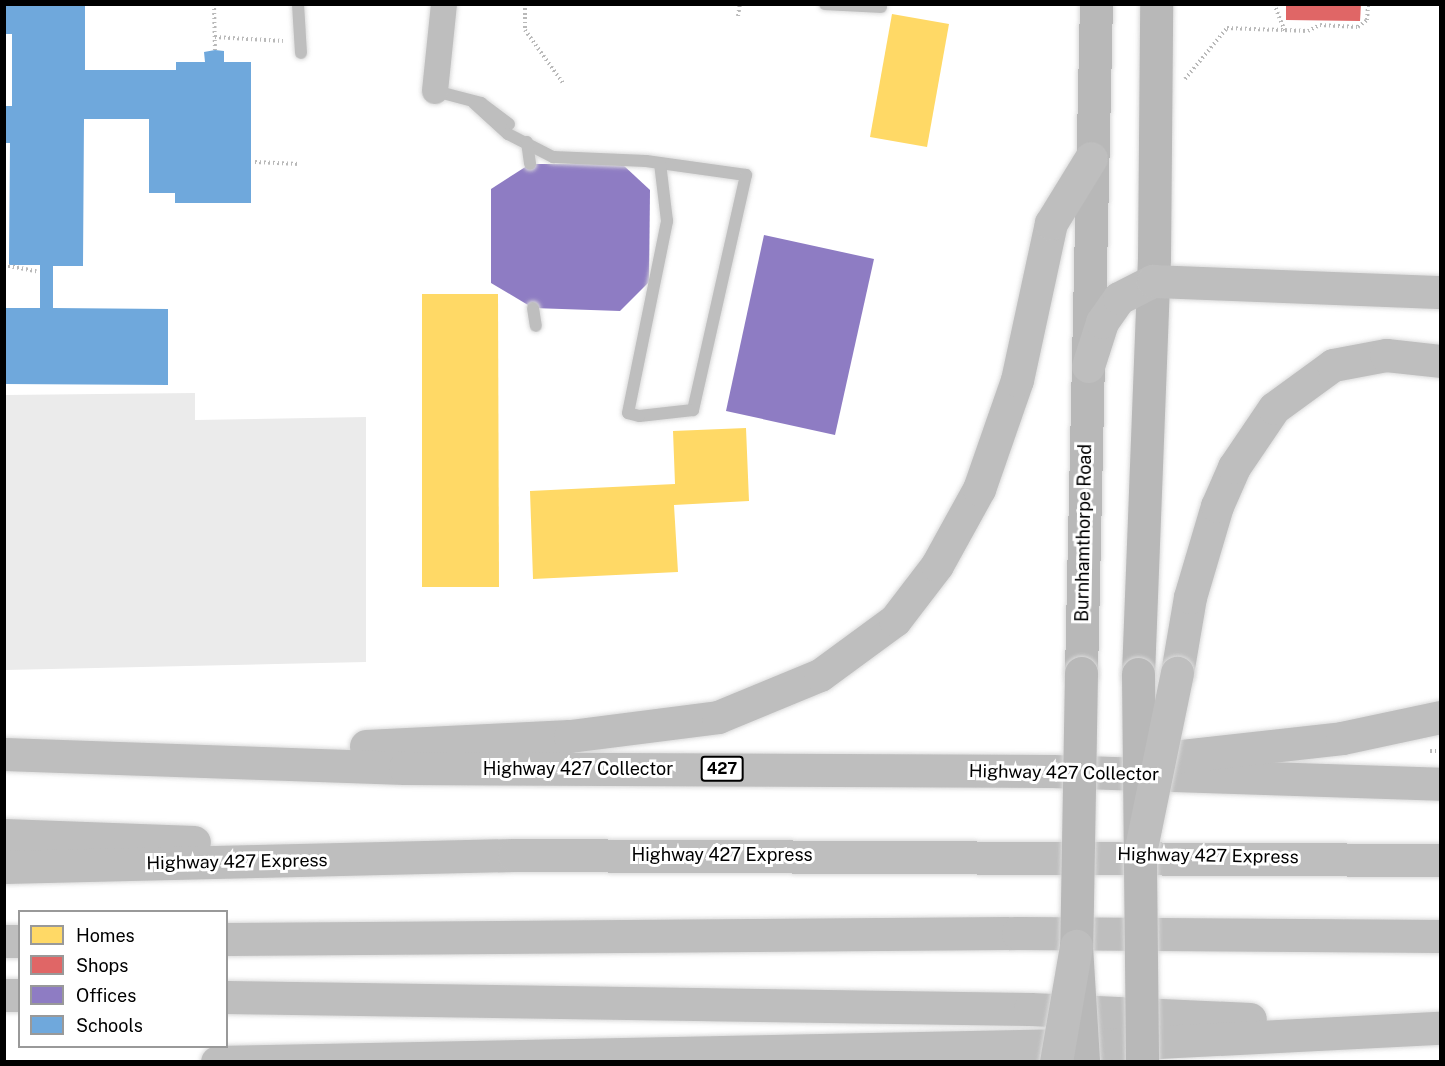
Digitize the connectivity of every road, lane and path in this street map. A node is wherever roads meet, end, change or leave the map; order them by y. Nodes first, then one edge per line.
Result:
1 (214, 4) edge
2 (298, 4) edge
3 (444, 4) edge
4 (525, 4) edge
5 (740, 4) edge
6 (825, 4) edge
7 (1096, 4) edge
8 (1156, 4) edge
9 (1274, 4) edge
10 (1368, 4) edge
11 (881, 7) dead end
12 (738, 16) dead end
13 (1285, 31) junction
14 (214, 37) junction
15 (302, 47) joint
16 (215, 50) dead end
17 (1155, 80) junction
18 (563, 83) dead end
19 (435, 91) joint
20 (527, 142) junction
21 (1091, 158) junction
22 (255, 162) dead end
23 (660, 163) junction
24 (299, 164) dead end
25 (530, 164) dead end
26 (4, 265) edge
27 (36, 271) dead end
28 (1153, 281) junction
29 (1440, 292) edge
30 (533, 308) dead end
31 (536, 326) dead end
32 (1440, 361) edge
33 (1088, 366) junction
34 (1440, 717) edge
35 (4, 754) edge
36 (1052, 771) junction
37 (1440, 784) edge
38 (4, 835) edge
39 (1141, 848) junction
40 (514, 855) junction
41 (1440, 860) edge
42 (4, 867) edge
43 (1440, 936) edge
44 (228, 939) edge
45 (1076, 946) junction
46 (228, 997) edge
47 (1440, 1028) edge
48 (1130, 1053) edge
49 (217, 1062) edge
50 (1004, 1062) edge
51 (1056, 1062) edge
52 (1083, 1062) edge

1 - 14 path
2 - 15 lane
3 - 19 street
4 - 18 path
5 - 12 path
6 - 11 lane
7 - 21 main road, Burnhamthorpe Road
8 - 17 main road
9 - 13 path
10 - 13 path
13 - 17 path
14 - 15 path
14 - 16 path
17 - 28 main road
19 - 20 lane
20 - 23 lane
20 - 25 lane
21 - 33 main road, Burnhamthorpe Road
21 - 35 highway
22 - 24 path
23 - 23 lane
26 - 27 path
28 - 29 highway
28 - 33 highway
28 - 39 main road, bridge
30 - 31 lane
32 - 39 highway, bridge
33 - 45 main road, Burnhamthorpe Road, bridge
34 - 36 highway
35 - 36 highway, Highway 427 Collector / 427
36 - 37 highway, Highway 427 Collector / 427
38 - 40 highway
39 - 48 main road, bridge
40 - 41 highway, Highway 427 Express
40 - 42 highway, Highway 427 Express
43 - 44 highway
45 - 51 highway, bridge
45 - 52 main road, Burnhamthorpe Road, bridge
46 - 47 highway
47 - 48 highway
48 - 49 highway
48 - 50 highway

